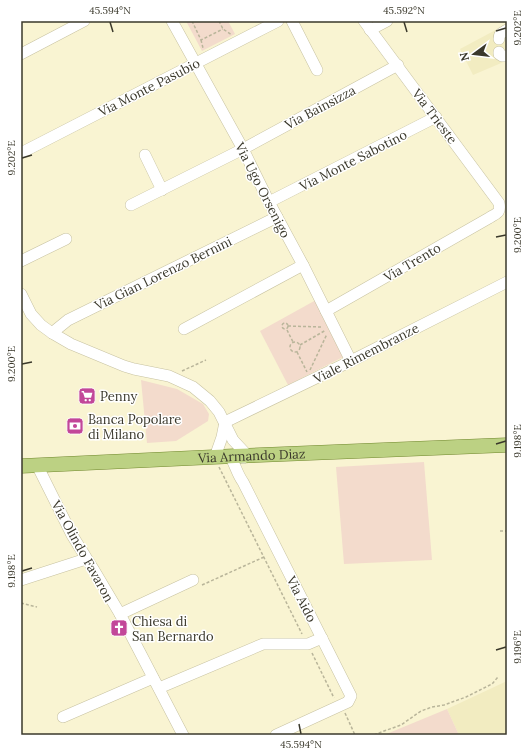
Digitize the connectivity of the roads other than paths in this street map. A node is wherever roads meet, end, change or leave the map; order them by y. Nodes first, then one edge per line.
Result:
1 (84, 21) edge
2 (172, 21) edge
3 (278, 21) edge
4 (292, 21) edge
5 (387, 21) edge
6 (367, 26) edge
7 (507, 30) edge
8 (499, 39) dead end
9 (21, 54) edge
10 (195, 64) junction
11 (398, 65) junction
12 (318, 70) dead end
13 (436, 117) junction
14 (243, 149) junction
15 (21, 153) edge
16 (145, 155) dead end
17 (162, 190) junction
18 (269, 202) junction
19 (131, 205) dead end
20 (498, 212) joint
21 (277, 217) junction
22 (66, 239) dead end
23 (21, 261) edge
24 (303, 265) junction
25 (507, 282) edge
26 (21, 294) edge
27 (326, 311) junction
28 (184, 330) dead end
29 (52, 333) junction
30 (351, 361) junction
31 (225, 422) junction
32 (507, 445) edge
33 (247, 455) junction
34 (230, 456) junction
35 (217, 462) junction
36 (37, 465) junction
37 (21, 466) edge
38 (243, 482) junction
39 (86, 559) junction
40 (21, 580) edge
41 (197, 582) road end
42 (120, 614) junction
43 (322, 638) junction
44 (156, 683) junction
45 (63, 717) dead end
46 (182, 735) edge
47 (276, 735) edge

1 - 9 street
2 - 10 street, Via Ugo Orsenigo
3 - 10 street, Via Monte Pasubio
4 - 12 street
5 - 6 street
6 - 11 street, Via Trieste
7 - 8 street
10 - 14 street, Via Ugo Orsenigo
10 - 15 street, Via Monte Pasubio
11 - 13 street, Via Trieste
11 - 14 street, Via Bainsizza
13 - 18 street, Via Monte Sabotino
13 - 20 street, Via Trieste
14 - 17 street, Via Bainsizza
14 - 18 street, Via Ugo Orsenigo
16 - 17 street
17 - 19 street, Via Bainsizza
18 - 21 street, Via Ugo Orsenigo
20 - 27 street, Via Trento
21 - 24 street, Via Ugo Orsenigo
21 - 29 street, Via Gian Lorenzo Bernini
22 - 23 street
24 - 27 street, Via Ugo Orsenigo
24 - 28 street
25 - 30 street, Viale Rimembranze
26 - 29 street
27 - 30 street, Via Ugo Orsenigo
29 - 31 street
30 - 31 street, Viale Rimembranze
31 - 33 street
31 - 35 street
32 - 33 main road, Via Armando Diaz
33 - 34 main road, Via Armando Diaz
33 - 38 street, Via Aido
34 - 35 main road, Via Armando Diaz
34 - 38 street, Via Aido
35 - 36 main road, Via Armando Diaz
36 - 37 main road, Via Armando Diaz
36 - 39 street, Via Olindo Favaron
38 - 43 street, Via Aido
39 - 40 street
39 - 42 street, Via Olindo Favaron
41 - 42 street, Via Olindo Favaron
42 - 44 street, Via Olindo Favaron
43 - 44 street
43 - 47 street, Via Aido
44 - 45 street
44 - 46 street, Via Olindo Favaron

